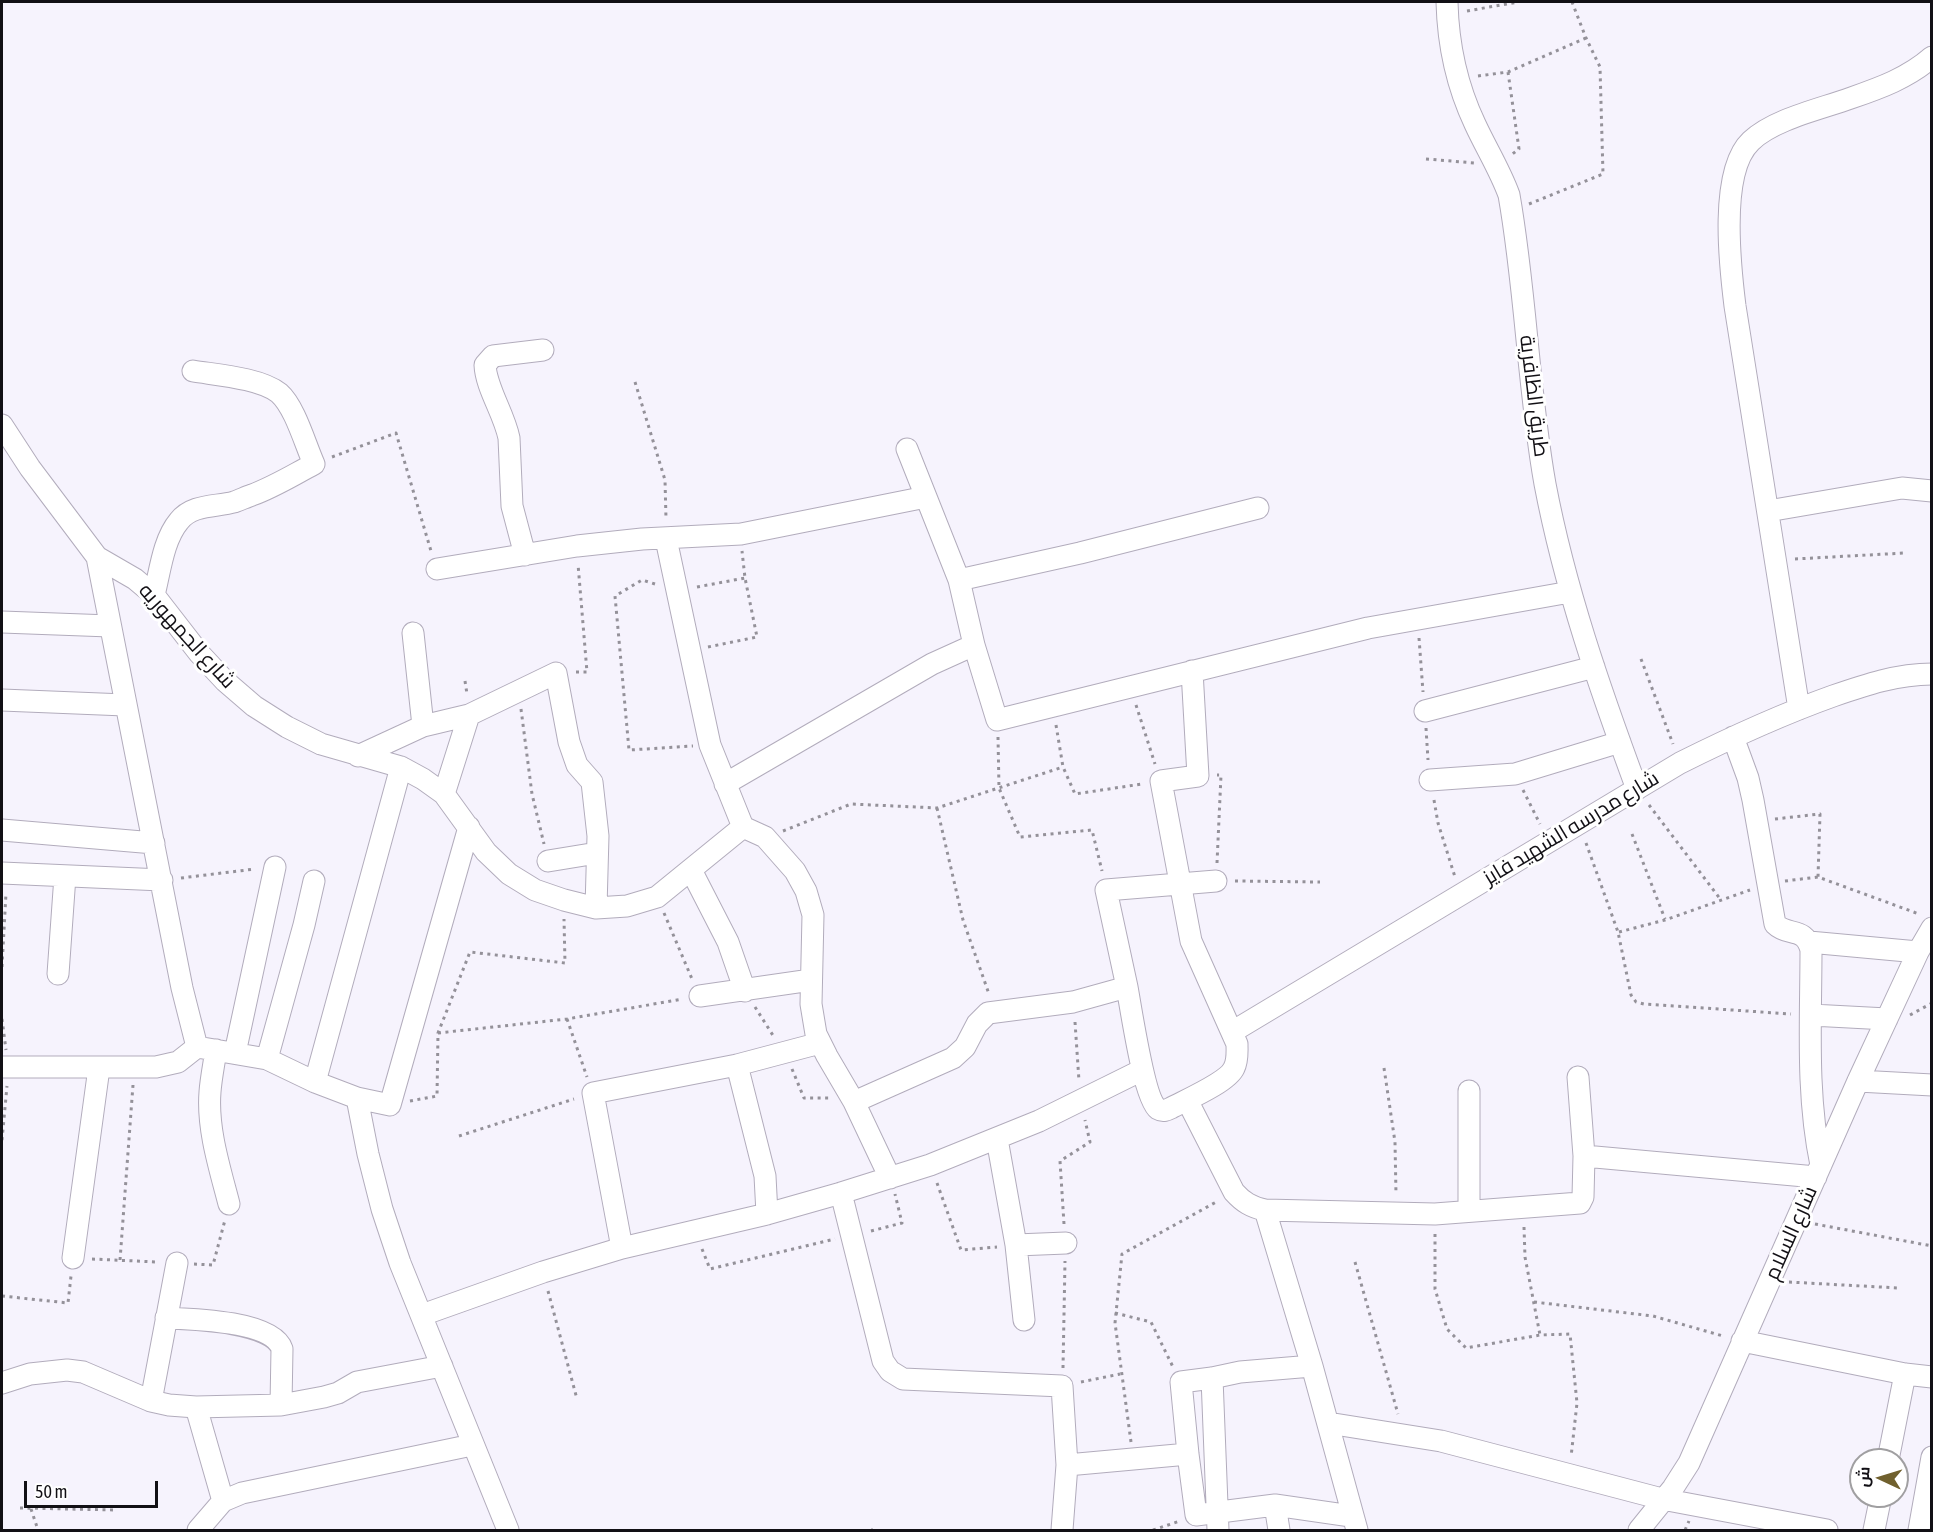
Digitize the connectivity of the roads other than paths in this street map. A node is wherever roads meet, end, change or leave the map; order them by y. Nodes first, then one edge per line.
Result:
1 (1447, 8) edge
2 (1932, 57) edge
3 (543, 351) dead end
4 (193, 371) dead end
5 (2, 425) edge
6 (907, 449) dead end
7 (1932, 491) edge
8 (926, 497) junction
9 (1258, 508) dead end
10 (1768, 511) junction
11 (666, 539) junction
12 (525, 555) junction
13 (97, 557) junction
14 (437, 569) road end
15 (959, 580) junction
16 (1570, 592) junction
17 (154, 595) junction
18 (2, 622) edge
19 (110, 626) junction
20 (413, 633) dead end
21 (974, 645) junction
22 (1594, 667) junction
23 (1192, 670) junction
24 (1932, 674) edge
25 (2, 700) edge
26 (125, 705) junction
27 (1799, 709) junction
28 (1425, 711) road end
29 (469, 715) junction
30 (423, 726) junction
31 (1733, 737) junction
32 (1620, 742) junction
33 (358, 756) junction
34 (401, 767) junction
35 (1430, 780) road end
36 (725, 784) junction
37 (1637, 789) junction
38 (444, 794) junction
39 (469, 827) junction
40 (743, 827) junction
41 (2, 830) edge
42 (154, 843) junction
43 (597, 853) junction
44 (548, 861) road end
45 (275, 867) road end
46 (691, 870) junction
47 (4, 873) edge
48 (64, 876) junction
49 (162, 880) junction
50 (314, 881) dead end
51 (1216, 881) road end
52 (1181, 884) junction
53 (596, 908) junction
54 (1926, 921) edge
55 (1809, 942) junction
56 (1918, 952) junction
57 (58, 974) dead end
58 (811, 980) junction
59 (1127, 987) junction
60 (745, 990) junction
61 (700, 996) road end
62 (1811, 1015) junction
63 (1887, 1019) junction
64 (1233, 1032) junction
65 (820, 1043) junction
66 (216, 1050) junction
67 (267, 1059) junction
68 (736, 1065) junction
69 (5, 1067) edge
70 (99, 1068) junction
71 (1142, 1070) junction
72 (1578, 1077) dead end
73 (1858, 1081) junction
74 (315, 1082) junction
75 (1932, 1085) edge
76 (1468, 1092) dead end
77 (357, 1098) junction
78 (1186, 1100) junction
79 (854, 1102) junction
80 (997, 1139) junction
81 (1584, 1156) junction
82 (1818, 1171) junction
83 (890, 1178) junction
84 (841, 1193) junction
85 (229, 1204) road end
86 (1265, 1210) junction
87 (1469, 1211) junction
88 (767, 1214) junction
89 (1066, 1243) road end
90 (1016, 1245) junction
91 (622, 1248) junction
92 (74, 1258) road end
93 (177, 1263) road end
94 (422, 1315) junction
95 (166, 1318) junction
96 (1024, 1320) dead end
97 (1742, 1341) junction
98 (442, 1366) junction
99 (1312, 1366) junction
100 (1905, 1374) junction
101 (1932, 1377) edge
102 (1212, 1378) junction
103 (2, 1383) edge
104 (151, 1401) junction
105 (281, 1405) junction
106 (196, 1407) junction
107 (1328, 1423) junction
108 (472, 1445) junction
109 (1890, 1448) edge
110 (1188, 1455) junction
111 (1932, 1457) edge
112 (1067, 1464) junction
113 (1662, 1499) junction
114 (223, 1501) junction
115 (1275, 1505) junction
116 (1879, 1508) edge
117 (1218, 1521) edge
118 (1354, 1523) edge
119 (198, 1530) edge
120 (508, 1530) edge
121 (1062, 1530) edge
122 (1279, 1530) edge
123 (1638, 1530) edge
124 (1827, 1530) edge
125 (1874, 1530) edge
126 (1919, 1530) edge

1 - 16 street, طريق الظافرية
2 - 10 street
3 - 12 street
4 - 17 street
5 - 13 street, شارع الجمهوريه
6 - 8 street
7 - 10 street
8 - 11 street
8 - 15 street
9 - 15 street
10 - 27 street
11 - 12 street
11 - 36 street
12 - 14 street
13 - 17 street, شارع الجمهوريه
13 - 19 street
15 - 21 street
16 - 22 street, طريق الظافرية
16 - 23 street
17 - 33 street, شارع الجمهوريه
18 - 19 street
19 - 26 street
20 - 30 street
21 - 23 street
21 - 36 street
22 - 28 street
22 - 32 street, طريق الظافرية
23 - 52 street
24 - 27 street, شارع مدرسه الشهيد فايز
25 - 26 street
26 - 42 street
27 - 31 street, شارع مدرسه الشهيد فايز
29 - 30 street
29 - 38 street
29 - 43 street
30 - 33 street
31 - 37 street, شارع مدرسه الشهيد فايز
31 - 55 street
32 - 35 street
32 - 37 street, طريق الظافرية
33 - 34 street, شارع الجمهوريه
34 - 38 street, شارع الجمهوريه
34 - 74 street
36 - 40 street
37 - 64 street, شارع مدرسه الشهيد فايز
38 - 39 street, شارع الجمهوريه
39 - 53 street, شارع الجمهوريه
39 - 77 street
40 - 46 street, شارع الجمهوريه
40 - 58 street
41 - 42 street
42 - 49 street
43 - 44 street
43 - 53 street
45 - 66 street
46 - 53 street, شارع الجمهوريه
46 - 60 street
47 - 48 street
48 - 49 street
48 - 57 street
49 - 66 street
50 - 67 street
51 - 52 street
52 - 59 street
52 - 64 street
54 - 56 street, شارع السلام
55 - 56 street
55 - 62 street
56 - 63 street, شارع السلام
58 - 60 street
58 - 65 street
59 - 71 street
59 - 79 street
60 - 61 street
62 - 63 street
62 - 82 street
63 - 73 street, شارع السلام
64 - 78 street
65 - 68 street
65 - 79 street
66 - 67 street
66 - 70 street
66 - 85 street
67 - 74 street
68 - 88 street
68 - 91 street
69 - 70 street
70 - 92 street
71 - 78 street
71 - 80 street
72 - 81 street
73 - 75 street
73 - 82 street, شارع السلام
74 - 77 street
76 - 87 street
77 - 94 street
78 - 86 street
79 - 83 street
80 - 83 street
80 - 90 street
81 - 82 street
81 - 87 street
82 - 97 street, شارع السلام
83 - 84 street
84 - 88 street
84 - 112 street
86 - 87 street
86 - 99 street
88 - 91 street
89 - 90 street
90 - 96 street
91 - 94 street
93 - 95 street
94 - 98 street
95 - 104 street
95 - 105 street
97 - 100 street
97 - 113 street, شارع السلام
98 - 105 street
98 - 108 street
99 - 102 street
99 - 107 street
100 - 101 street
100 - 109 street
102 - 110 street
102 - 117 street
103 - 104 street
104 - 106 street
105 - 106 street
106 - 114 street
107 - 113 street
107 - 118 street
108 - 114 street
108 - 120 street
110 - 112 street
110 - 117 street
111 - 126 street
112 - 121 street
113 - 123 street, شارع السلام
113 - 124 street
114 - 119 street
115 - 117 street
115 - 118 street
115 - 122 street
116 - 125 street

